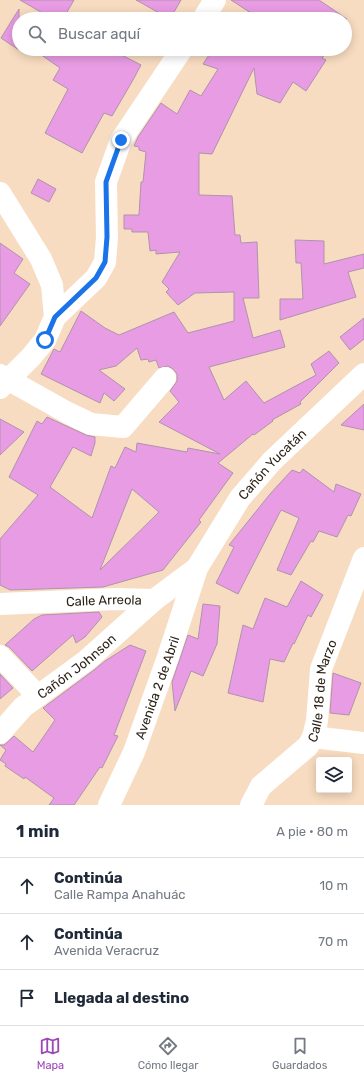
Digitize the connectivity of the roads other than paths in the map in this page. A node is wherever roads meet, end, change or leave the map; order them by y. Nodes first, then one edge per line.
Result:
1 (215, 0) edge
2 (207, 12) edge
3 (177, 56) edge
4 (0, 193) edge
5 (55, 317) junction
6 (364, 374) edge
7 (165, 378) dead end
8 (3, 381) edge
9 (364, 558) edge
10 (197, 568) junction
11 (154, 600) junction
12 (0, 604) edge
13 (0, 656) edge
14 (38, 696) junction
15 (0, 732) edge
16 (313, 737) junction
17 (364, 743) edge
18 (109, 805) edge
19 (251, 805) edge

1 - 2 street
3 - 5 street
4 - 5 street
5 - 8 street
6 - 10 street, Cañón Yucatán
7 - 8 street
9 - 16 street, Calle 18 de Marzo
10 - 11 street, Calle Arreola
10 - 18 street, Avenida 2 de Abril
11 - 12 street, Calle Arreola
11 - 14 street, Cañón Johnson
13 - 14 street
14 - 15 street, Cañón Johnson
16 - 17 street
16 - 19 street, Calle 18 de Marzo

